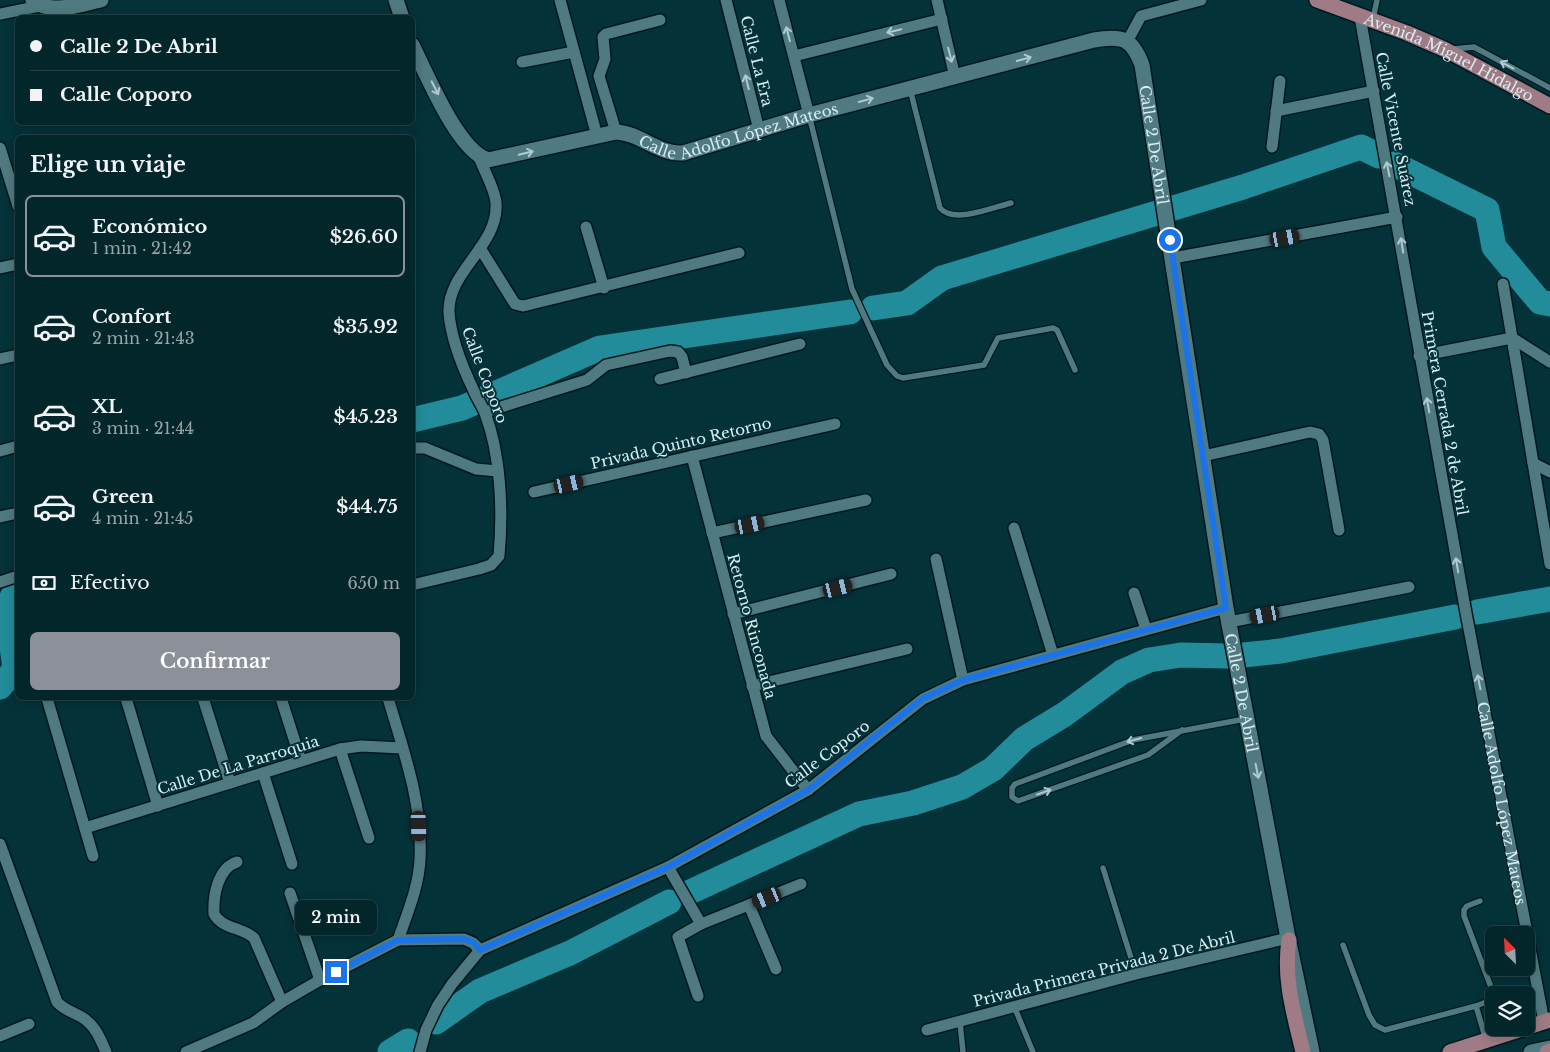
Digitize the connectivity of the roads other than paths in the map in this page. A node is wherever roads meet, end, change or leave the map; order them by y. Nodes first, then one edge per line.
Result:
1 (101, 0) edge
2 (396, 0) edge
3 (560, 0) edge
4 (726, 0) edge
5 (779, 0) edge
6 (937, 0) edge
7 (1200, 0) edge
8 (1317, 0) edge
9 (1377, 0) edge
10 (37, 3) edge
11 (0, 14) edge
12 (401, 15) edge
13 (942, 19) junction
14 (1366, 19) junction
15 (660, 20) dead end
16 (1128, 40) junction
17 (1446, 50) junction
18 (415, 51) edge
19 (574, 52) junction
20 (794, 56) junction
21 (522, 62) dead end
22 (956, 77) junction
23 (1280, 81) dead end
24 (1550, 88) edge
25 (910, 89) junction
26 (1374, 91) junction
27 (1550, 106) edge
28 (1276, 111) junction
29 (809, 115) junction
30 (759, 130) junction
31 (616, 132) junction
32 (597, 136) junction
33 (1272, 147) dead end
34 (0, 148) edge
35 (478, 157) junction
36 (15, 196) edge
37 (1010, 203) dead end
38 (1397, 217) junction
39 (586, 227) dead end
40 (480, 248) junction
41 (739, 253) dead end
42 (1173, 258) junction
43 (15, 265) edge
44 (0, 268) edge
45 (1503, 284) dead end
46 (604, 288) junction
47 (1512, 338) junction
48 (800, 344) dead end
49 (15, 356) edge
50 (1419, 356) junction
51 (0, 360) edge
52 (1550, 362) edge
53 (1075, 370) dead end
54 (686, 373) junction
55 (660, 379) dead end
56 (485, 412) junction
57 (835, 424) dead end
58 (15, 447) edge
59 (415, 448) edge
60 (0, 451) edge
61 (692, 456) junction
62 (1203, 456) junction
63 (1533, 463) junction
64 (498, 471) junction
65 (1550, 472) edge
66 (534, 492) dead end
67 (866, 500) dead end
68 (15, 514) edge
69 (0, 517) edge
70 (1014, 528) dead end
71 (1339, 530) dead end
72 (712, 534) junction
73 (936, 559) dead end
74 (1550, 564) edge
75 (891, 574) dead end
76 (15, 577) edge
77 (0, 582) edge
78 (415, 584) edge
79 (1409, 587) dead end
80 (1134, 593) dead end
81 (1466, 613) joint
82 (733, 614) junction
83 (1227, 615) junction
84 (1146, 629) junction
85 (907, 648) dead end
86 (1053, 655) junction
87 (963, 680) junction
88 (752, 686) junction
89 (48, 700) edge
90 (127, 700) edge
91 (204, 700) edge
92 (281, 700) edge
93 (389, 700) edge
94 (1247, 719) junction
95 (1182, 730) junction
96 (402, 748) junction
97 (340, 749) junction
98 (301, 762) junction
99 (263, 773) junction
100 (230, 783) junction
101 (808, 790) junction
102 (158, 806) junction
103 (84, 828) junction
104 (369, 838) dead end
105 (0, 844) edge
106 (93, 856) dead end
107 (237, 862) dead end
108 (292, 864) dead end
109 (668, 867) junction
110 (1103, 868) dead end
111 (801, 884) dead end
112 (290, 893) dead end
113 (1480, 901) dead end
114 (749, 905) junction
115 (701, 924) junction
116 (1288, 939) junction
117 (398, 940) junction
118 (1343, 945) dead end
119 (480, 950) junction
120 (776, 969) dead end
121 (1136, 974) junction
122 (320, 980) junction
123 (1491, 986) edge
124 (698, 996) dead end
125 (282, 1002) junction
126 (1485, 1002) edge
127 (1014, 1006) junction
128 (1476, 1006) junction
129 (1547, 1021) edge
130 (960, 1022) junction
131 (29, 1024) dead end
132 (927, 1030) dead end
133 (0, 1036) edge
134 (1486, 1040) junction
135 (1549, 1050) edge
136 (106, 1052) edge
137 (186, 1052) edge
138 (420, 1052) edge
139 (963, 1052) edge
140 (1033, 1052) edge
141 (1302, 1052) edge
142 (1312, 1052) edge
143 (1450, 1052) edge
144 (1531, 1052) edge

1 - 10 main road
2 - 12 main road
3 - 19 street
30 -> 4 street, Calle La Era
20 -> 5 street
6 - 13 street
7 - 16 street
8 - 14 main road, Avenida Miguel Hidalgo
9 - 14 lane
10 - 11 street
13 -> 20 street
13 -> 22 street
14 - 17 main road, Avenida Miguel Hidalgo
14 - 26 street, Calle Vicente Suárez
15 - 31 street
22 -> 16 main road, Calle Adolfo López Mateos
16 - 42 main road, Calle 2 De Abril
24 -> 17 lane
17 - 27 main road, Avenida Miguel Hidalgo
18 -> 35 main road
19 - 21 street
19 - 32 street
20 - 29 street
22 - 25 main road, Calle Adolfo López Mateos
23 - 28 street
29 -> 25 main road, Calle Adolfo López Mateos
25 - 37 lane
26 - 28 street
38 -> 26 street, Calle Vicente Suárez
28 - 33 street
29 - 30 main road, Calle Adolfo López Mateos
29 - 53 lane
30 - 31 main road, Calle Adolfo López Mateos
31 - 32 main road, Calle Adolfo López Mateos
35 -> 32 main road, Calle Adolfo López Mateos
34 - 36 street
35 - 40 street, Calle Coporo
38 - 42 street
50 -> 38 street, Primera Cerrada 2 de Abril
39 - 46 street
40 - 46 street
40 - 56 street, Calle Coporo
41 - 46 street
42 - 62 main road, Calle 2 De Abril
43 - 44 street
45 - 47 street
47 - 50 street
47 - 52 street
47 - 63 street
48 - 54 street
49 - 51 street
81 -> 50 street, Primera Cerrada 2 de Abril
54 - 55 street
54 - 56 street
56 - 64 street, Calle Coporo
57 - 61 street, Privada Quinto Retorno
58 - 60 street
59 - 64 street
61 - 66 street, Privada Quinto Retorno
61 - 72 street, Retorno Rinconada
62 - 71 street
62 - 83 main road, Calle 2 De Abril
63 - 65 street
63 - 74 street
64 - 78 street, Calle Coporo
67 - 72 street
68 - 69 street
70 - 86 street
72 - 82 street, Retorno Rinconada
73 - 87 street
75 - 82 street
76 - 77 street
79 - 83 street, Calle Coporo
80 - 84 street
129 -> 81 street, Calle Adolfo López Mateos
82 - 88 street, Retorno Rinconada
83 - 84 street, Calle Coporo
83 - 94 main road, Calle 2 De Abril
84 - 86 street, Calle Coporo
85 - 88 street
86 - 87 street, Calle Coporo
87 - 101 street, Calle Coporo
88 - 101 street, Retorno Rinconada
89 - 103 street
90 - 102 street
91 - 100 street
92 - 98 street
93 - 96 street
94 - 95 lane
94 -> 116 main road, Calle 2 De Abril
95 -> 95 lane
96 - 97 street, Calle De La Parroquia
96 - 117 street
97 - 98 street, Calle De La Parroquia
97 - 104 street
98 - 99 street, Calle De La Parroquia
99 - 100 street, Calle De La Parroquia
99 - 108 street
100 - 102 street, Calle De La Parroquia
101 - 109 street, Calle Coporo
102 - 103 street, Calle De La Parroquia
103 - 106 street
105 - 136 street
107 - 125 street
109 - 115 street
109 - 119 street, Calle Coporo
110 - 121 lane
111 - 114 street
112 - 122 street
113 - 123 lane
114 - 115 street
114 - 120 street
115 - 124 street
116 - 121 street, Privada Primera Privada 2 De Abril
116 - 141 main road
116 - 142 main road, Calle 2 De Abril
117 - 119 street
117 - 122 street
118 - 128 lane
119 - 138 street
121 - 127 street, Privada Primera Privada 2 De Abril
122 - 125 street
125 - 137 street
126 - 128 lane
127 - 130 street, Privada Primera Privada 2 De Abril
127 - 140 lane
128 - 134 lane
129 - 134 main road
130 - 132 street, Privada Primera Privada 2 De Abril
130 - 139 lane
131 - 133 street
134 - 143 main road
135 - 144 main road

